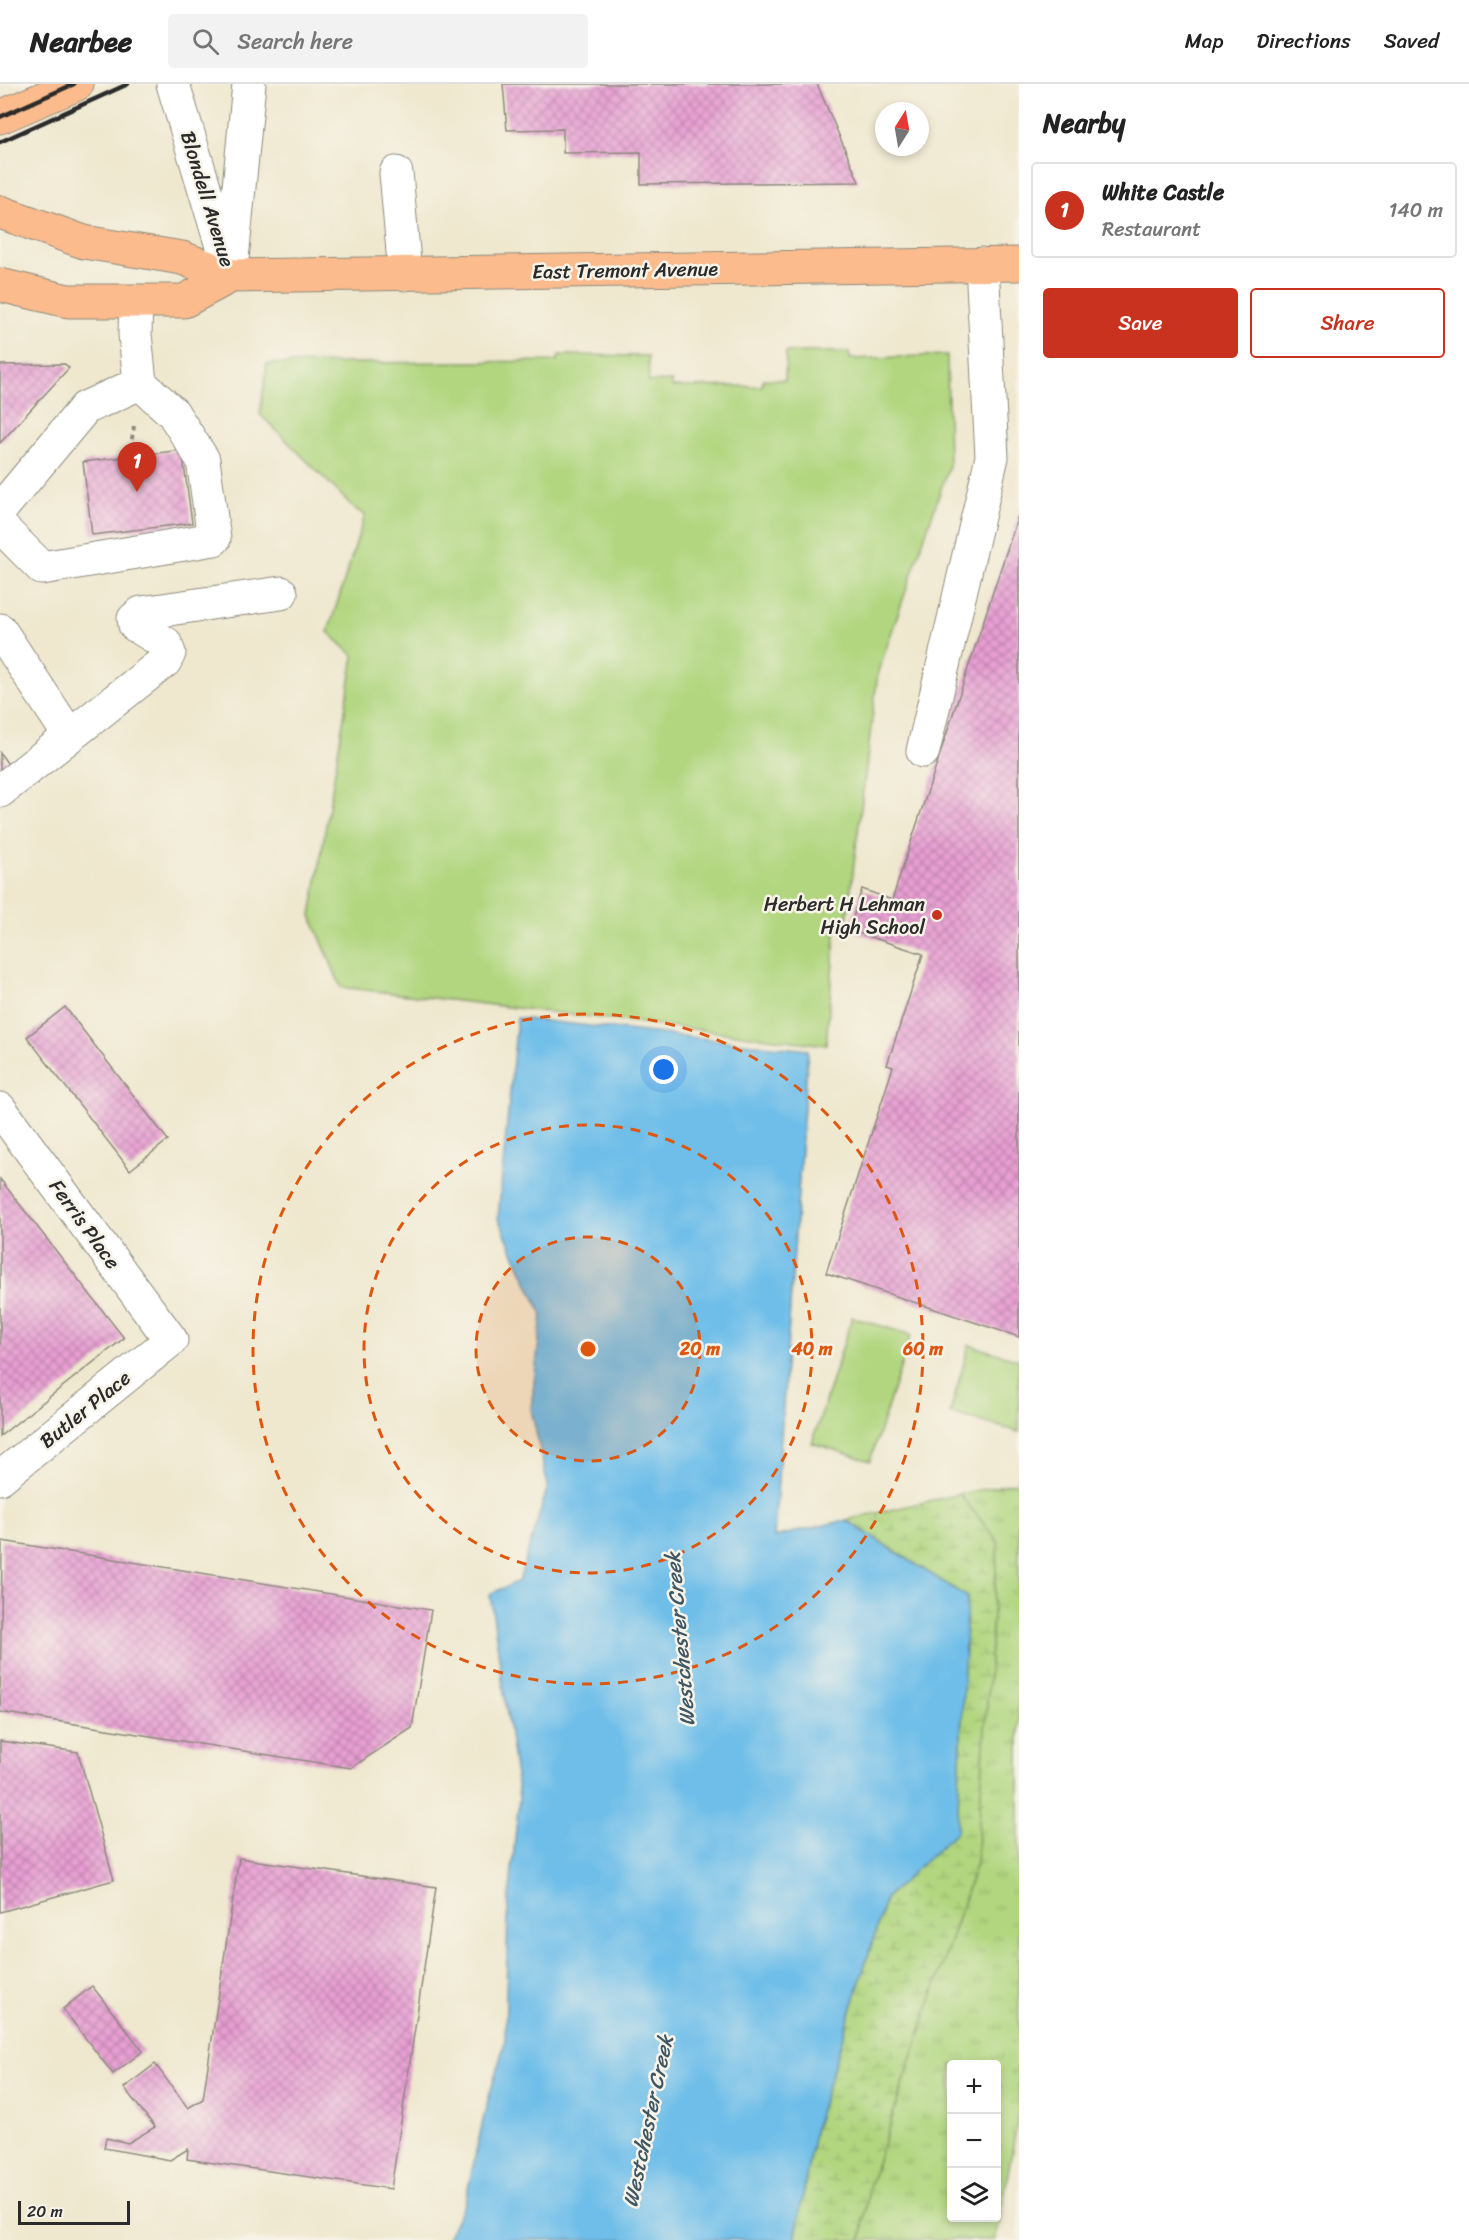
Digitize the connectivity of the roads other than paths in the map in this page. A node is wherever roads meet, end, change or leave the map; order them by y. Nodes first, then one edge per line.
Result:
1 (77, 84) edge
2 (173, 84) edge
3 (249, 84) edge
4 (0, 117) edge
5 (396, 173) dead end
6 (0, 213) edge
7 (982, 264) junction
8 (1019, 264) edge
9 (405, 273) junction
10 (231, 276) junction
11 (0, 285) edge
12 (136, 301) junction
13 (140, 383) junction
14 (0, 510) edge
15 (0, 526) edge
16 (281, 593) dead end
17 (0, 630) edge
18 (69, 735) junction
19 (923, 751) dead end
20 (0, 791) edge
21 (0, 1109) edge
22 (171, 1340) joint
23 (0, 1478) edge

1 - 4 main road
2 - 10 street, Blondell Avenue
3 - 10 street, Blondell Avenue
5 - 9 street
6 - 10 main road, East Tremont Avenue
7 - 8 main road, East Tremont Avenue
7 - 9 main road, East Tremont Avenue
7 - 19 street
9 - 10 main road, East Tremont Avenue
10 - 12 main road, East Tremont Avenue
11 - 12 main road, East Tremont Avenue
12 - 13 street
13 - 14 street
13 - 15 street
16 - 18 street
17 - 18 street
18 - 20 street
21 - 22 street, Ferris Place
22 - 23 street, Butler Place

